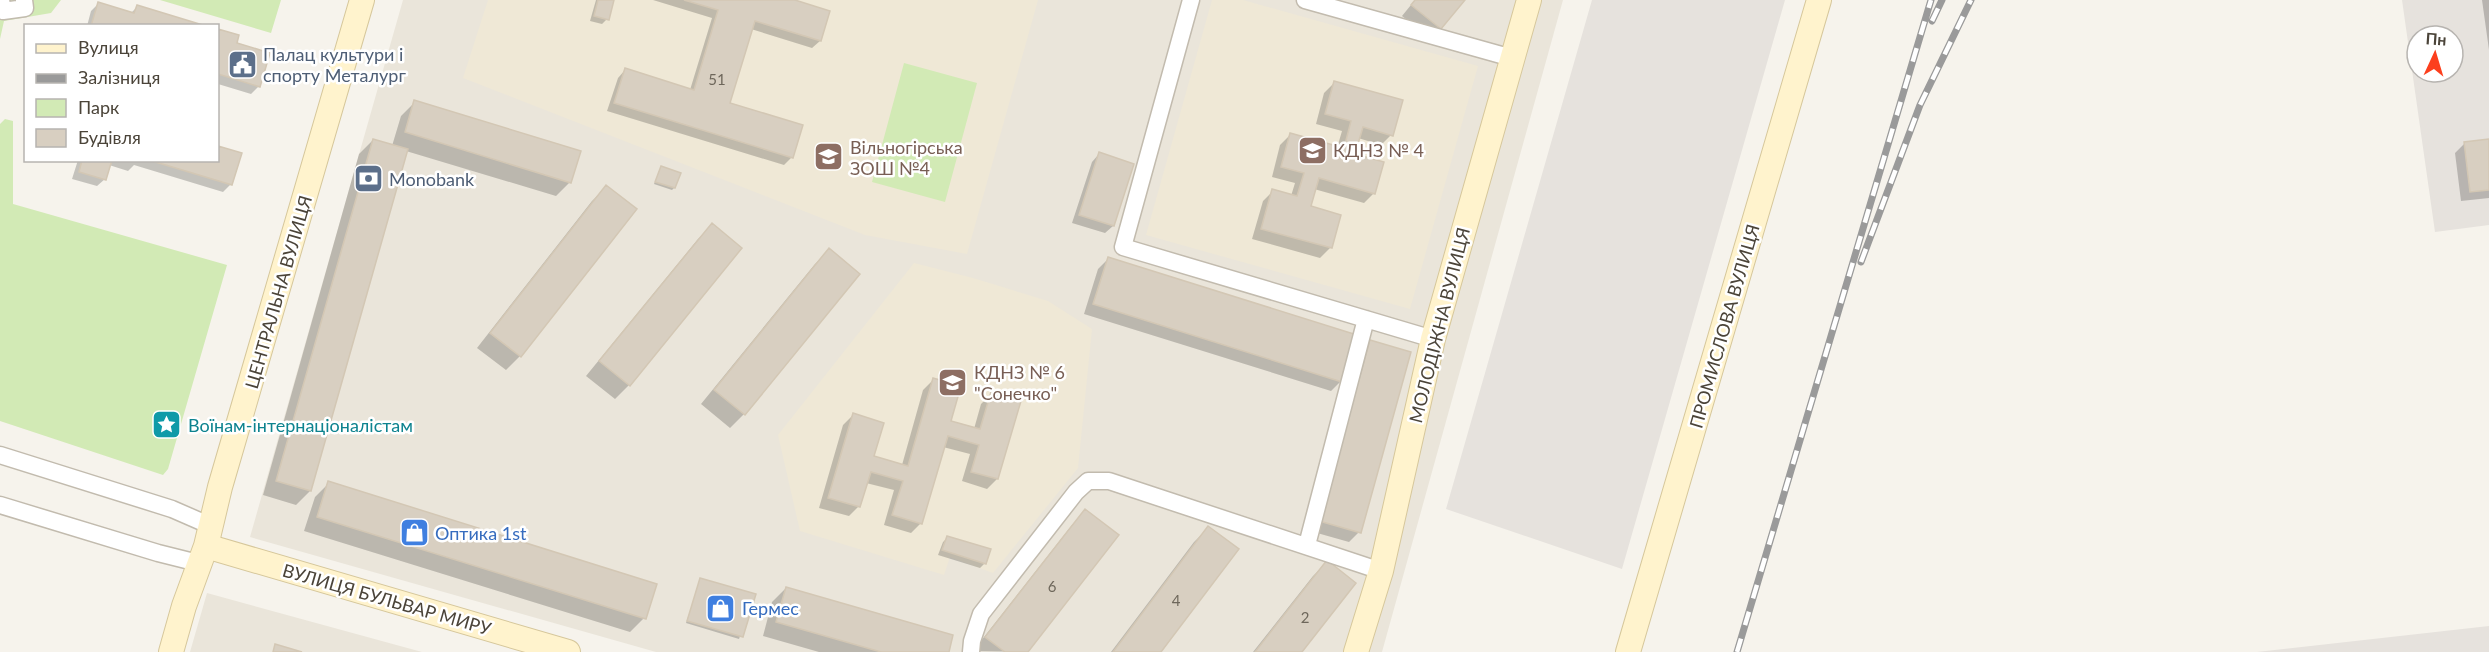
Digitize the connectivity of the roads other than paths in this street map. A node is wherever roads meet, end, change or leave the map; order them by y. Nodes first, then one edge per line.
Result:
1 (1, 0) edge
2 (24, 0) edge
3 (362, 0) edge
4 (1191, 0) edge
5 (1305, 0) edge
6 (1529, 0) edge
7 (1819, 0) edge
8 (1512, 58) junction
9 (1366, 319) junction
10 (1433, 339) junction
11 (0, 455) edge
12 (0, 505) edge
13 (205, 545) junction
14 (1307, 546) junction
15 (1381, 571) junction
16 (171, 652) edge
17 (568, 652) edge
18 (972, 652) edge
19 (1356, 652) edge
20 (1628, 652) edge

1 - 2 street
3 - 13 street, ЦЕНТРАЛЬНА ВУЛИЦЯ
4 - 9 street
5 - 8 street
6 - 8 street, МОЛОДІЖНА ВУЛИЦЯ
7 - 20 street, ПРОМИСЛОВА ВУЛИЦЯ
8 - 10 street, МОЛОДІЖНА ВУЛИЦЯ
9 - 10 street
9 - 14 street
10 - 15 street, МОЛОДІЖНА ВУЛИЦЯ
11 - 13 street, ВУЛИЦЯ БУЛЬВАР МИРУ
12 - 13 street, ВУЛИЦЯ БУЛЬВАР МИРУ
13 - 16 street, ЦЕНТРАЛЬНА ВУЛИЦЯ
13 - 17 street, ВУЛИЦЯ БУЛЬВАР МИРУ
14 - 15 street
14 - 18 street
15 - 19 street, МОЛОДІЖНА ВУЛИЦЯ

